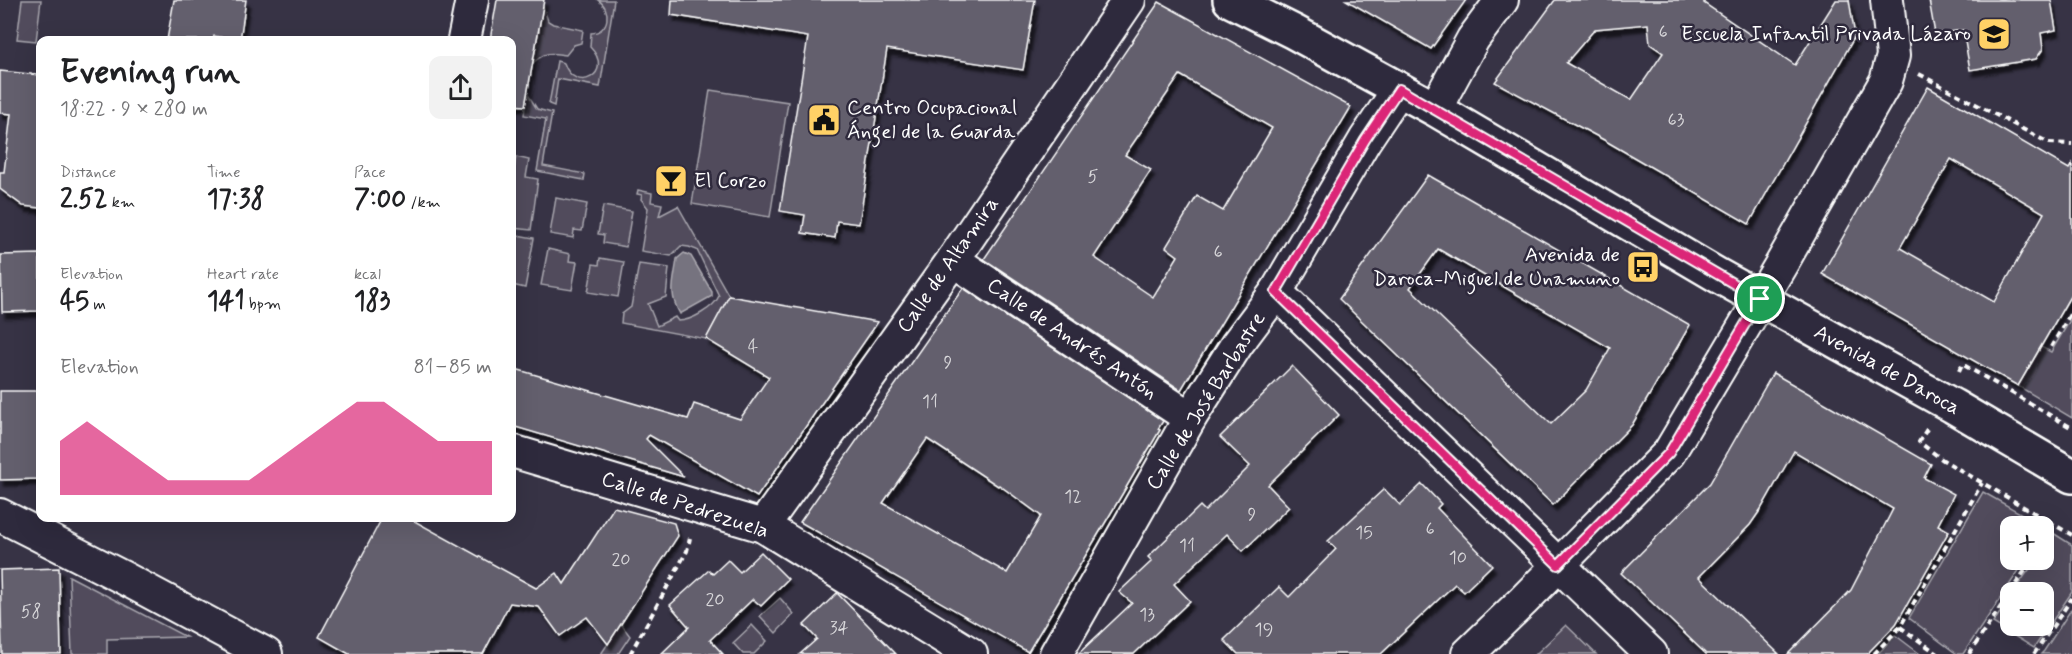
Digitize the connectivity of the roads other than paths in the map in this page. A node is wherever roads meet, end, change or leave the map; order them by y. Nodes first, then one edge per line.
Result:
1 (472, 0) edge
2 (1129, 0) edge
3 (1230, 0) edge
4 (1502, 0) edge
5 (1887, 0) edge
6 (465, 36) edge
7 (1399, 89) junction
8 (1435, 109) junction
9 (953, 260) junction
10 (1276, 292) junction
11 (1760, 299) junction
12 (1190, 418) junction
13 (516, 452) edge
14 (2072, 476) edge
15 (0, 515) edge
16 (763, 526) junction
17 (1558, 565) junction
18 (266, 654) edge
19 (971, 654) edge
20 (1056, 654) edge
21 (1468, 654) edge
22 (1651, 654) edge

1 - 6 street
2 - 9 street, Calle de Altamira
3 - 7 main road, Avenida de Daroca
4 - 8 street
5 - 11 street
7 - 8 main road, Avenida de Daroca
7 - 10 street, Calle de José Barbastre
8 - 11 main road, Avenida de Daroca
9 - 12 street, Calle de Andrés Antón
9 - 16 street, Calle de Altamira
10 - 12 street, Calle de José Barbastre
10 - 17 street
11 - 14 main road, Avenida de Daroca
11 - 17 street
12 - 20 street, Calle de José Barbastre
13 - 16 street, Calle de Pedrezuela
15 - 18 street
16 - 19 street, Calle de Pedrezuela
17 - 21 street
17 - 22 street

